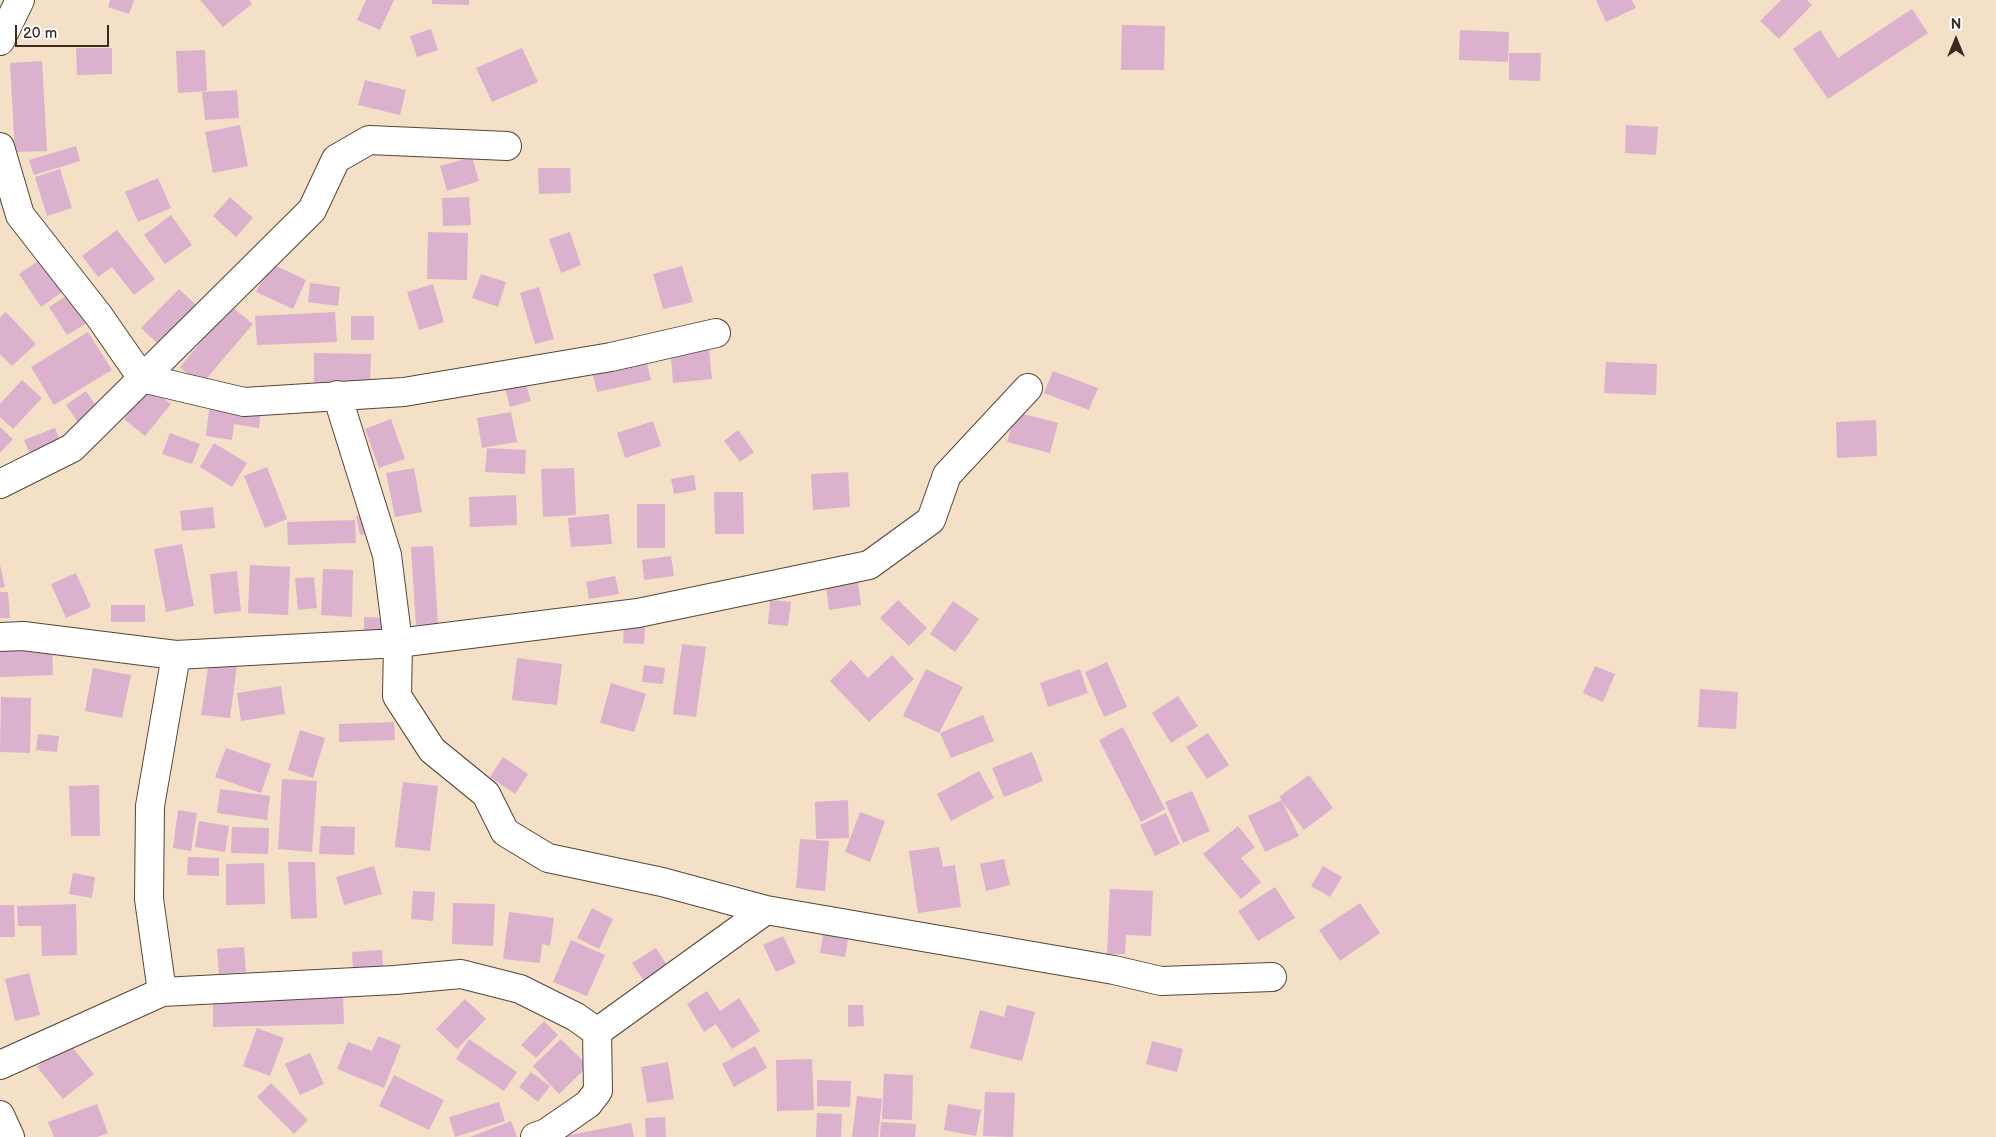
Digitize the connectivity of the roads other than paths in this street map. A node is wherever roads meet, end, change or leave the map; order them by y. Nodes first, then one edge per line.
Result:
1 (20, 0) edge
2 (0, 41) edge
3 (507, 146) dead end
4 (0, 147) edge
5 (716, 333) dead end
6 (142, 378) junction
7 (1028, 388) dead end
8 (337, 395) junction
9 (0, 484) edge
10 (0, 637) edge
11 (398, 643) junction
12 (176, 655) junction
13 (766, 910) junction
14 (1272, 977) dead end
15 (162, 992) junction
16 (598, 1032) junction
17 (0, 1065) edge
18 (0, 1115) edge
19 (10, 1137) edge
20 (535, 1137) edge

1 - 2 street
3 - 6 street
4 - 6 street
5 - 8 street
6 - 8 street
6 - 9 street
7 - 11 street
8 - 11 street
10 - 12 street
11 - 12 street
11 - 13 street
12 - 15 street
13 - 14 street
13 - 16 street
15 - 16 street
15 - 17 street
16 - 20 street
18 - 19 street

